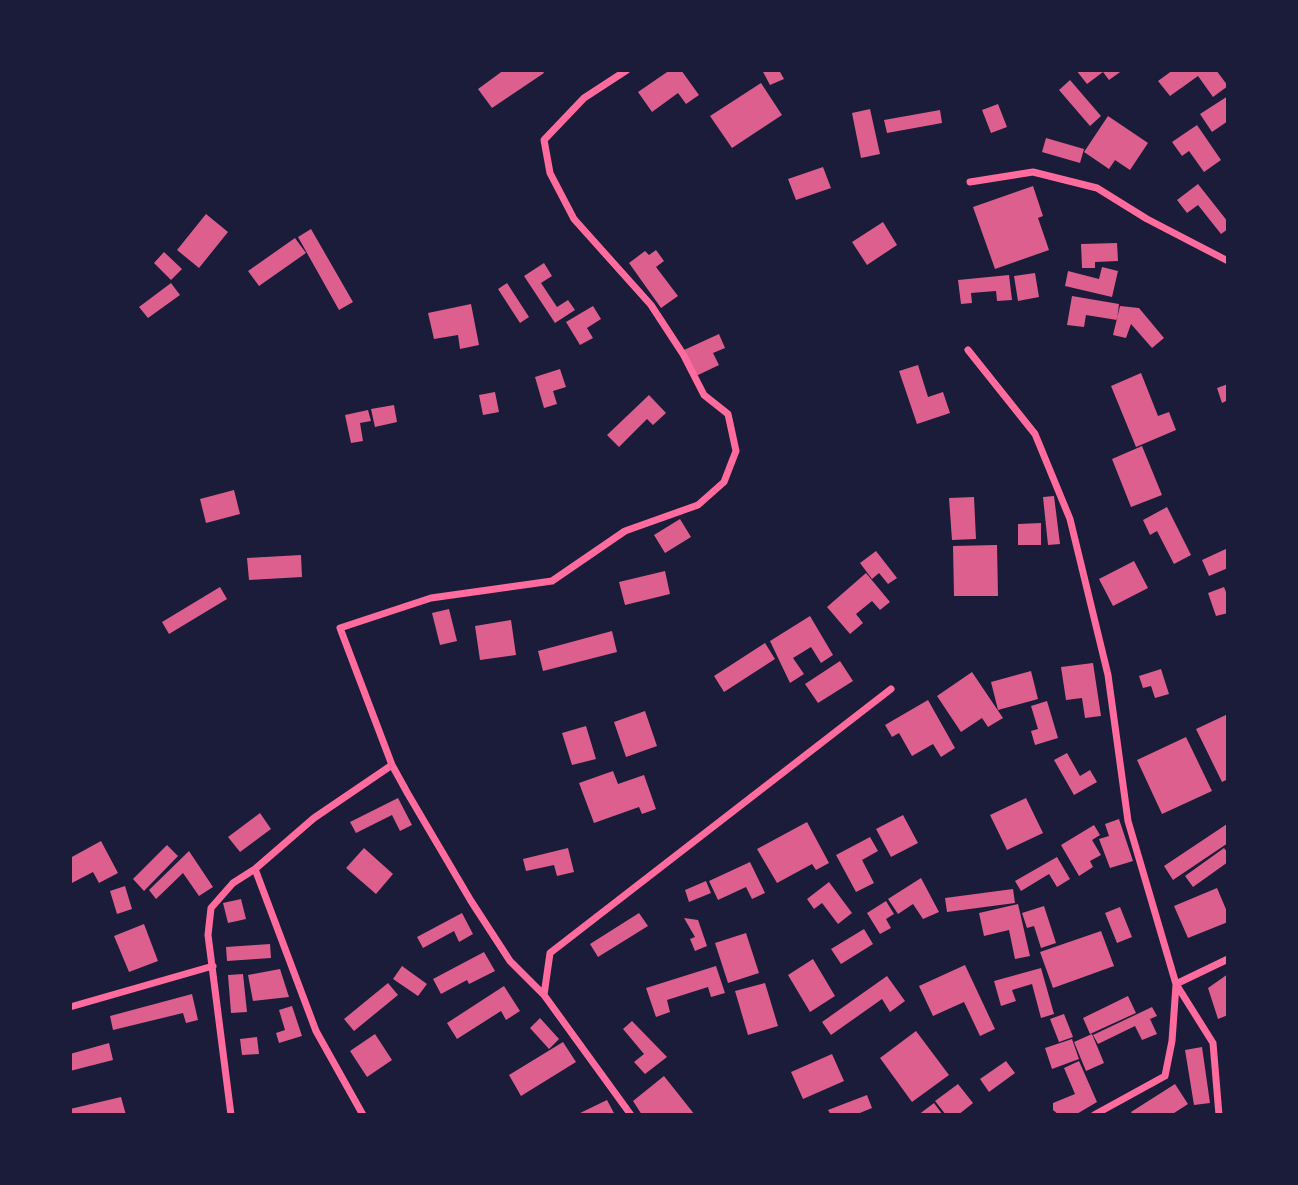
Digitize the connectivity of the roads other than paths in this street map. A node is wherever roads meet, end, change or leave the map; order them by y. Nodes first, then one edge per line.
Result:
1 (627, 70) edge
2 (970, 182) dead end
3 (1228, 261) edge
4 (968, 350) dead end
5 (891, 689) dead end
6 (392, 765) junction
7 (255, 869) junction
8 (1228, 959) edge
9 (213, 965) junction
10 (1176, 985) junction
11 (544, 995) junction
12 (70, 1007) edge
13 (231, 1115) edge
14 (363, 1115) edge
15 (631, 1115) edge
16 (1094, 1115) edge
17 (1219, 1115) edge

1 - 6 street
2 - 3 street
4 - 10 street
5 - 11 street
6 - 7 street
6 - 11 street
7 - 9 street
7 - 14 street
8 - 10 street
9 - 12 street
9 - 13 street
10 - 16 street
10 - 17 street
11 - 15 street

